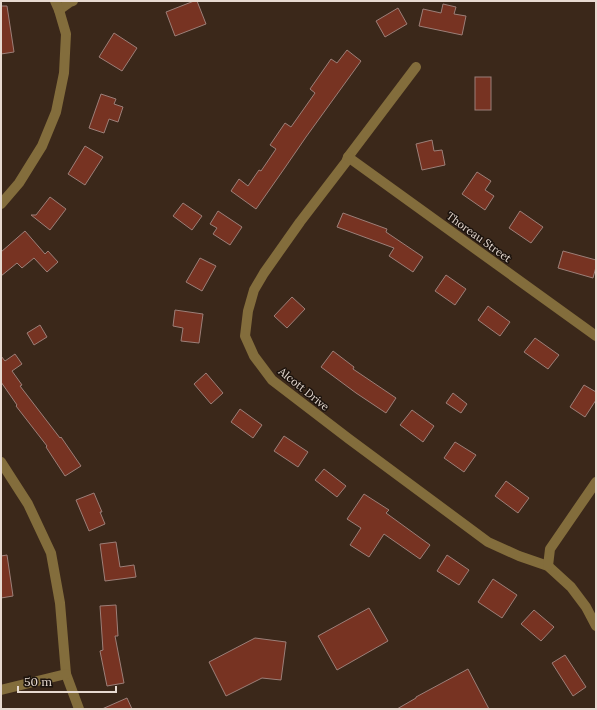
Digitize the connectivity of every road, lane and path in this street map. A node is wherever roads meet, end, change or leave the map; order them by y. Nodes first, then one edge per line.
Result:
1 (73, 1) edge
2 (57, 5) edge
3 (416, 67) dead end
4 (348, 157) junction
5 (1, 204) edge
6 (596, 336) edge
7 (1, 462) edge
8 (596, 482) edge
9 (548, 566) junction
10 (596, 626) edge
11 (66, 674) junction
12 (1, 690) edge
13 (79, 709) edge

1 - 2 street
2 - 5 street
3 - 4 street, Alcott Drive
4 - 6 street, Thoreau Street
4 - 9 street, Alcott Drive
7 - 11 street
8 - 9 street
9 - 10 street, Alcott Drive
11 - 12 street
11 - 13 street

